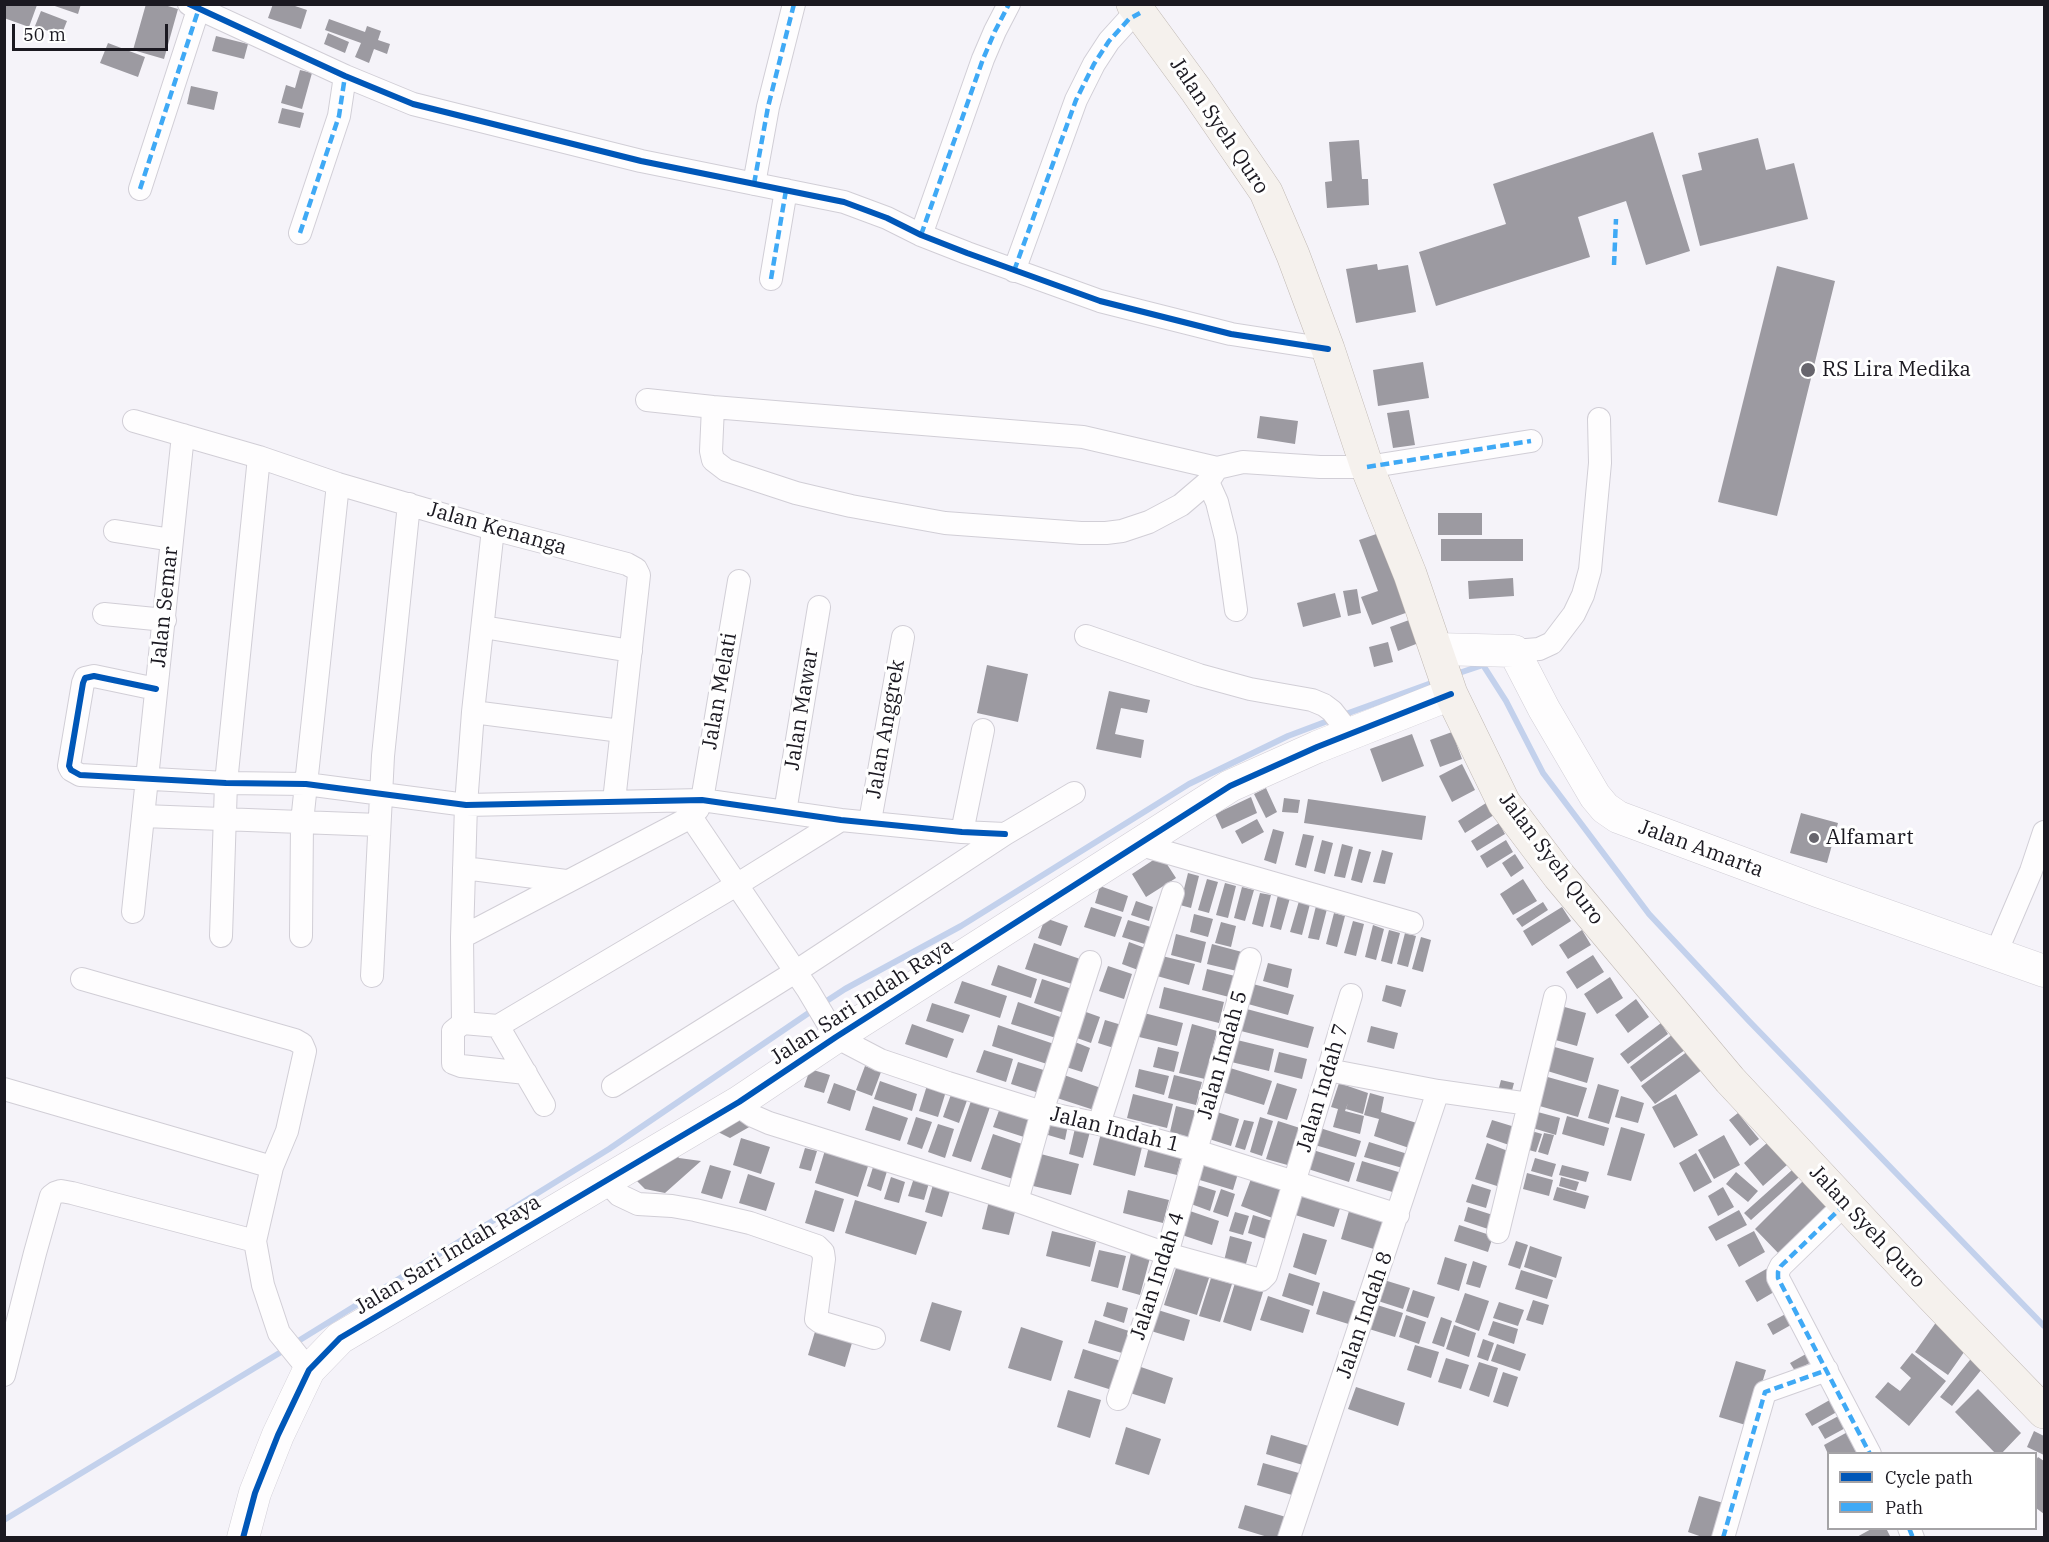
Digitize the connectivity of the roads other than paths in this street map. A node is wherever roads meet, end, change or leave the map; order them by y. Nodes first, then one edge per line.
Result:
1 (794, 4) edge
2 (1009, 4) edge
3 (196, 6) edge
4 (1137, 9) edge
5 (345, 76) junction
6 (754, 184) junction
7 (140, 189) dead end
8 (786, 190) junction
9 (300, 233) dead end
10 (921, 235) junction
11 (1014, 271) junction
12 (771, 279) dead end
13 (1328, 349) junction
14 (647, 400) dead end
15 (713, 407) junction
16 (1599, 419) dead end
17 (134, 421) dead end
18 (183, 435) junction
19 (1531, 441) dead end
20 (260, 457) junction
21 (1367, 467) junction
22 (1212, 475) junction
23 (338, 484) junction
24 (409, 504) junction
25 (493, 529) junction
26 (115, 531) dead end
27 (171, 540) junction
28 (739, 581) dead end
29 (819, 607) dead end
30 (1236, 610) dead end
31 (104, 614) dead end
32 (165, 620) junction
33 (483, 627) junction
34 (1086, 636) dead end
35 (903, 637) dead end
36 (631, 651) junction
37 (1514, 651) junction
38 (1445, 673) junction
39 (156, 689) junction
40 (473, 712) junction
41 (1342, 723) junction
42 (982, 730) dead end
43 (621, 731) junction
44 (147, 778) junction
45 (226, 783) junction
46 (306, 784) junction
47 (1074, 793) dead end
48 (381, 794) junction
49 (614, 801) junction
50 (466, 805) junction
51 (696, 808) junction
52 (785, 812) junction
53 (144, 816) junction
54 (226, 819) junction
55 (840, 820) junction
56 (870, 821) junction
57 (302, 822) junction
58 (379, 825) junction
59 (962, 832) junction
60 (2044, 832) edge
61 (1005, 834) junction
62 (1141, 845) junction
63 (464, 868) junction
64 (567, 881) junction
65 (738, 884) junction
66 (1173, 893) dead end
67 (133, 912) dead end
68 (1412, 924) dead end
69 (221, 936) dead end
70 (301, 936) dead end
71 (462, 937) junction
72 (1996, 953) junction
73 (1250, 959) dead end
74 (1090, 962) dead end
75 (2044, 971) edge
76 (372, 976) dead end
77 (82, 979) dead end
78 (802, 981) junction
79 (1351, 995) dead end
80 (1555, 997) dead end
81 (463, 1023) junction
82 (498, 1026) junction
83 (832, 1032) junction
84 (1328, 1070) junction
85 (526, 1073) junction
86 (613, 1086) dead end
87 (4, 1089) edge
88 (1438, 1091) junction
89 (739, 1102) junction
90 (1529, 1104) junction
91 (544, 1105) dead end
92 (1042, 1112) junction
93 (1099, 1124) junction
94 (1196, 1151) junction
95 (272, 1167) junction
96 (605, 1180) junction
97 (1294, 1182) junction
98 (1017, 1201) junction
99 (1845, 1204) junction
100 (1398, 1215) junction
101 (1498, 1232) dead end
102 (255, 1240) junction
103 (1167, 1254) junction
104 (874, 1338) dead end
105 (302, 1363) junction
106 (1827, 1370) junction
107 (4, 1375) edge
108 (1118, 1399) dead end
109 (2044, 1412) edge
110 (1869, 1452) edge
111 (243, 1538) edge
112 (1289, 1538) edge
113 (1723, 1538) edge

1 - 6 street
2 - 10 street
3 - 5 street
3 - 7 street
4 - 11 street
4 - 13 main road, Jalan Syeh Quro
5 - 6 street
5 - 9 street
6 - 8 street
8 - 10 street
8 - 12 street
10 - 11 street
11 - 13 street
13 - 21 main road, Jalan Syeh Quro
14 - 15 street
15 - 22 street
15 - 22 street
16 - 37 street
17 - 18 street, Jalan Kenanga
18 - 20 street, Jalan Kenanga
18 - 27 street, Jalan Semar
19 - 21 street
20 - 23 street, Jalan Kenanga
20 - 45 street
21 - 22 street
21 - 38 main road, Jalan Syeh Quro
22 - 30 street
23 - 24 street, Jalan Kenanga
23 - 46 street
24 - 25 street, Jalan Kenanga
24 - 48 street
25 - 33 street
25 - 36 street, Jalan Kenanga
26 - 27 street
27 - 32 street, Jalan Semar
28 - 51 street, Jalan Melati
29 - 52 street, Jalan Mawar
31 - 32 street
32 - 39 street, Jalan Semar
33 - 36 street
33 - 40 street
34 - 41 street
35 - 56 street, Jalan Anggrek
36 - 43 street, Jalan Kenanga
37 - 38 street
37 - 72 street, Jalan Amarta
38 - 41 street, Jalan Sari Indah Raya
38 - 99 main road, Jalan Syeh Quro
39 - 44 street, Jalan Semar
39 - 44 street
40 - 43 street
40 - 50 street
41 - 62 street, Jalan Sari Indah Raya
42 - 59 street
43 - 49 street, Jalan Kenanga
44 - 45 street
44 - 53 street, Jalan Semar
45 - 46 street
45 - 54 street
46 - 48 street
46 - 57 street
47 - 61 street
48 - 50 street
48 - 58 street
49 - 50 street
49 - 51 street
50 - 63 street
51 - 52 street
51 - 64 street
51 - 65 street
52 - 55 street
53 - 54 street
53 - 67 street, Jalan Semar
54 - 57 street
54 - 69 street
55 - 56 street
55 - 65 street
56 - 59 street
57 - 58 street
57 - 70 street
58 - 76 street
59 - 61 street
60 - 72 street
61 - 78 street
62 - 68 street
62 - 83 street, Jalan Sari Indah Raya
63 - 64 street
63 - 71 street
64 - 71 street
65 - 78 street
65 - 82 street
66 - 93 street
71 - 81 street
72 - 75 street, Jalan Amarta
73 - 94 street, Jalan Indah 5
74 - 92 street
77 - 95 street
78 - 83 street
78 - 86 street
79 - 84 street, Jalan Indah 7
80 - 90 street
81 - 82 street
81 - 85 street
82 - 85 street
83 - 89 street, Jalan Sari Indah Raya
83 - 92 street, Jalan Indah 1
84 - 88 street
84 - 97 street, Jalan Indah 7
85 - 91 street
87 - 95 street
88 - 90 street
88 - 100 street, Jalan Indah 8
89 - 96 street, Jalan Sari Indah Raya
89 - 98 street
90 - 101 street
92 - 93 street, Jalan Indah 1
92 - 98 street
93 - 94 street, Jalan Indah 1
94 - 97 street, Jalan Indah 1
94 - 103 street, Jalan Indah 4
95 - 102 street
96 - 104 street
96 - 105 street, Jalan Sari Indah Raya
97 - 100 street, Jalan Indah 1
97 - 103 street, Jalan Indah 7
98 - 103 street
99 - 106 street
99 - 109 main road, Jalan Syeh Quro
100 - 112 street, Jalan Indah 8
102 - 105 street
102 - 107 street
103 - 108 street, Jalan Indah 4
105 - 111 street, Jalan Sari Indah Raya
106 - 110 street
106 - 113 street

